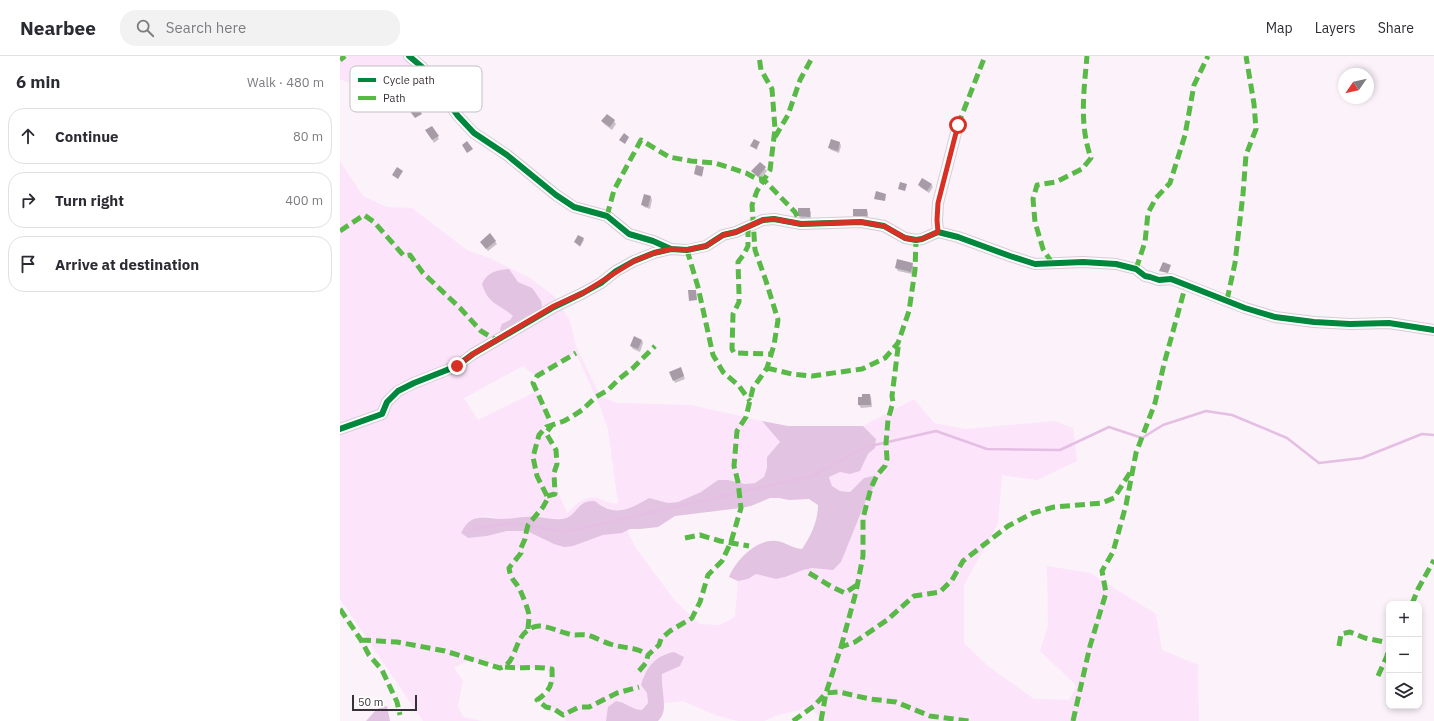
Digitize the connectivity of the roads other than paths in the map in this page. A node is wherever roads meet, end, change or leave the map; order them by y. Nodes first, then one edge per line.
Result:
1 (409, 56) edge
2 (421, 66) edge
3 (455, 112) edge
4 (958, 125) dead end
5 (938, 232) junction
6 (671, 249) junction
7 (1434, 330) edge
8 (340, 429) edge

1 - 2 street
3 - 6 street
4 - 5 street
5 - 6 street
5 - 7 street
6 - 8 street

